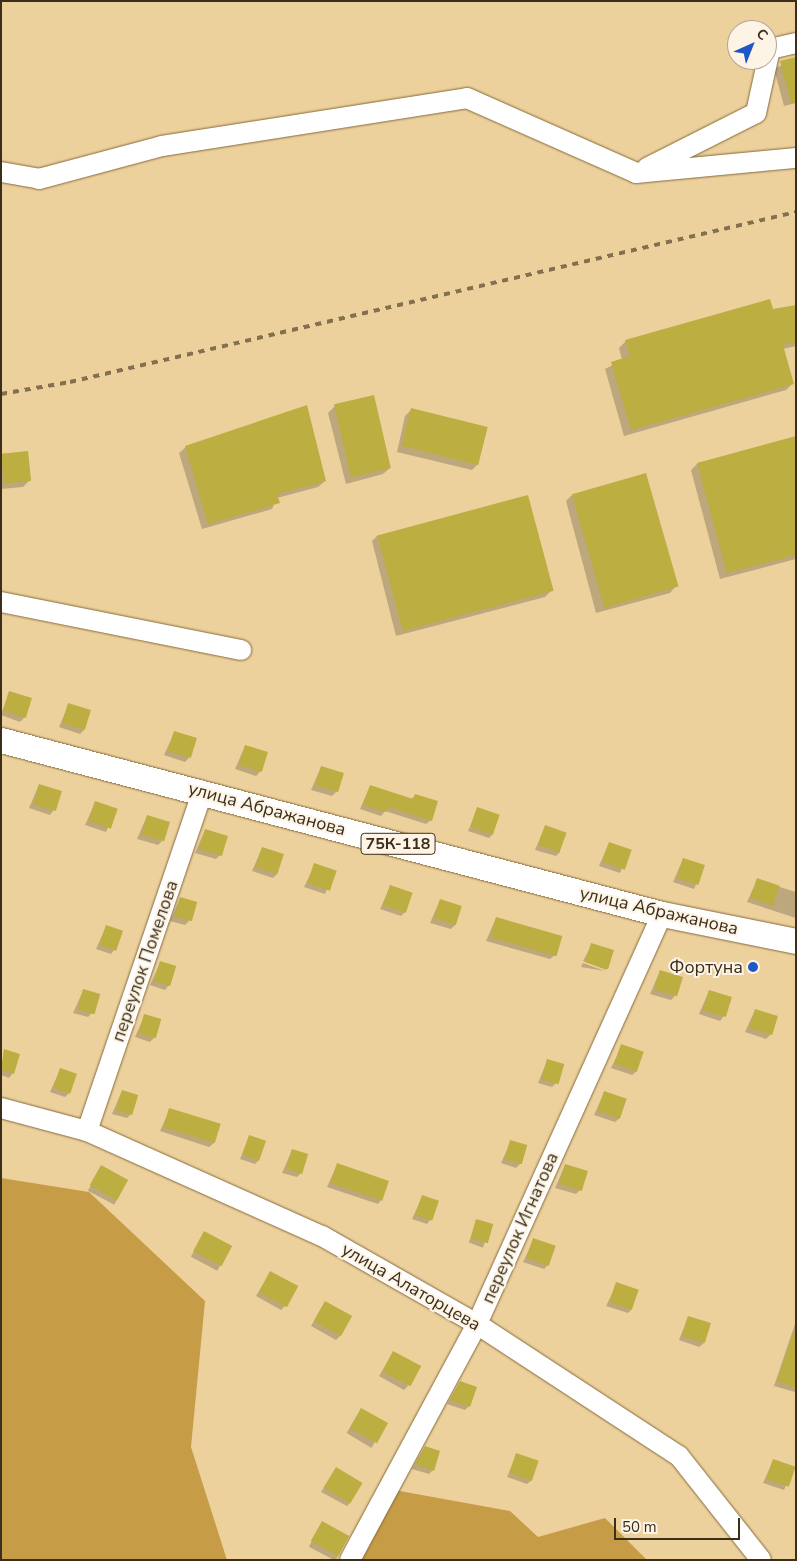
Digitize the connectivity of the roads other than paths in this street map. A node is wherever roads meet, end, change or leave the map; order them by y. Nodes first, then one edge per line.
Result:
1 (796, 43) edge
2 (796, 158) edge
3 (1, 172) edge
4 (636, 173) junction
5 (1, 602) edge
6 (241, 650) dead end
7 (1, 740) edge
8 (203, 791) junction
9 (662, 914) junction
10 (796, 941) edge
11 (1, 1108) edge
12 (88, 1131) junction
13 (477, 1324) junction
14 (350, 1560) edge
15 (762, 1560) edge

1 - 4 street
2 - 4 street
3 - 4 street
5 - 6 street
7 - 8 main road, улица Абражанова / 75К-118
8 - 9 main road, улица Абражанова / 75К-118
8 - 12 street, переулок Помелова
9 - 10 main road, улица Абражанова / 75К-118
9 - 13 street, переулок Игнатова
11 - 12 street, улица Алаторцева
12 - 13 street, улица Алаторцева
13 - 14 street, переулок Игнатова
13 - 15 street, улица Алаторцева

